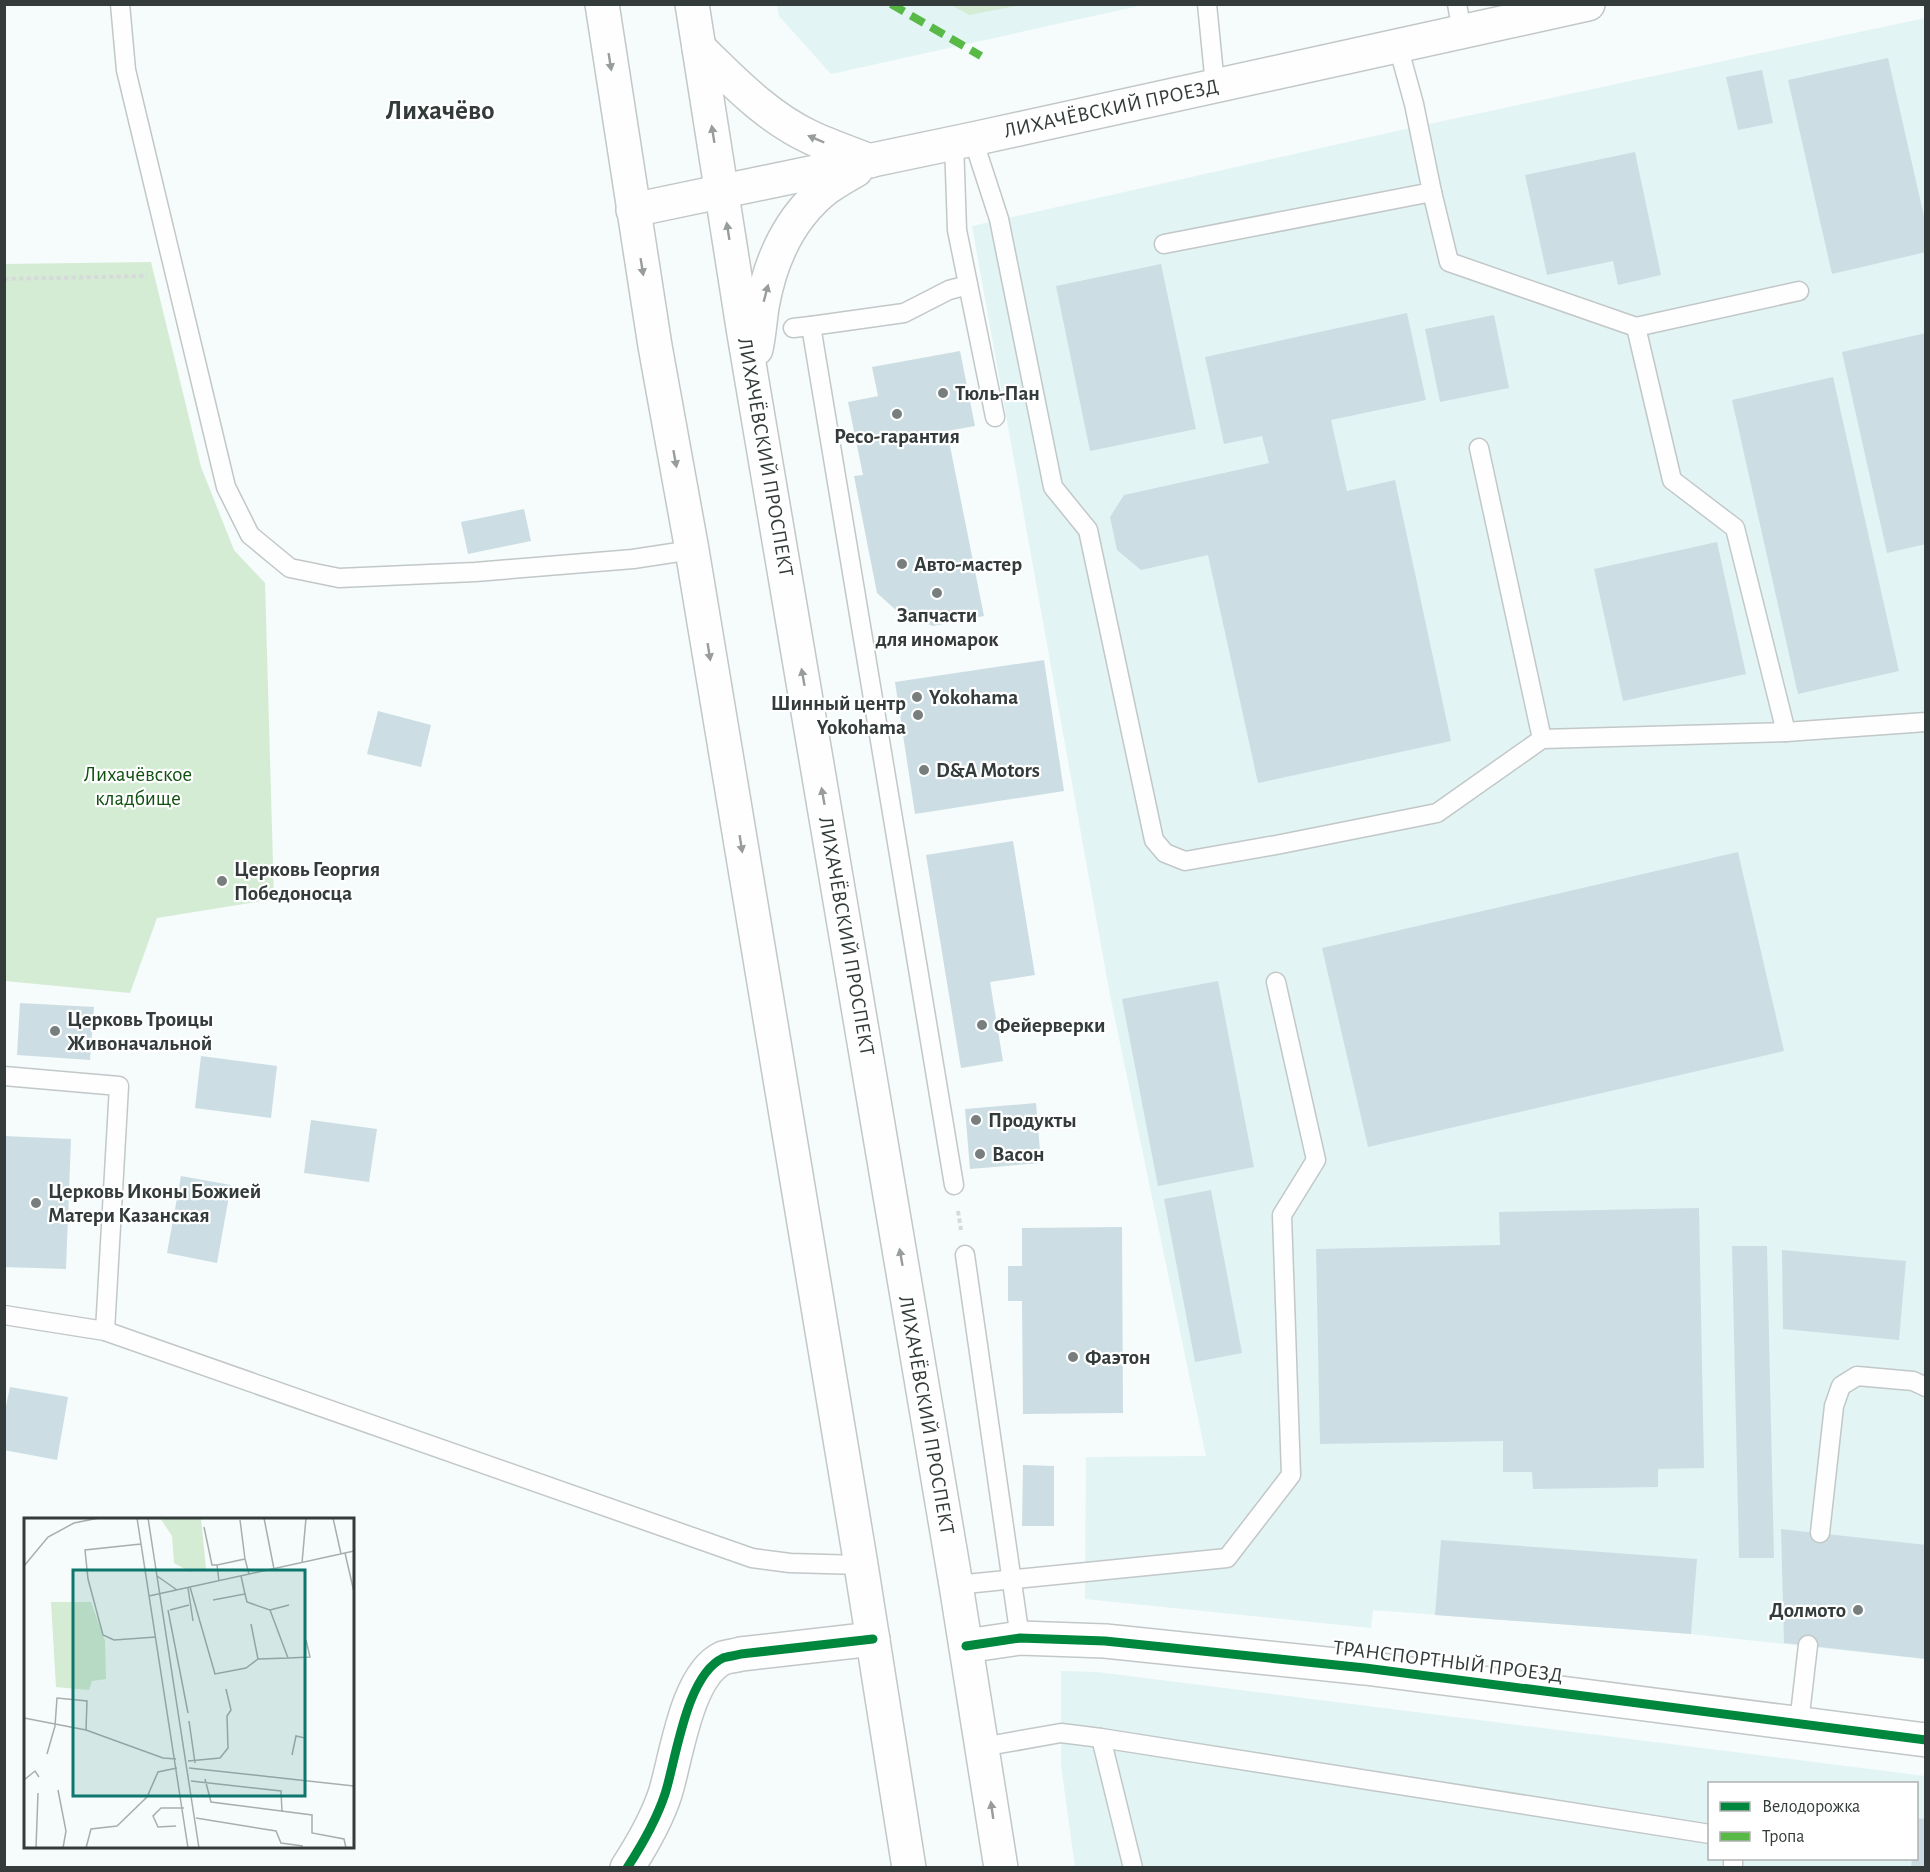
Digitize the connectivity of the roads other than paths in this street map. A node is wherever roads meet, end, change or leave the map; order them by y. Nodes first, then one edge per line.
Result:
1 (120, 4) edge
2 (602, 4) edge
3 (692, 4) edge
4 (1208, 4) edge
5 (1588, 4) edge
6 (1460, 18) edge
7 (1398, 46) junction
8 (699, 48) junction
9 (1215, 86) junction
10 (964, 140) junction
11 (870, 161) junction
12 (722, 192) junction
13 (1432, 192) junction
14 (633, 210) junction
15 (1164, 244) dead end
16 (968, 285) junction
17 (1799, 291) dead end
18 (1636, 327) junction
19 (752, 371) junction
20 (995, 417) dead end
21 (1479, 448) dead end
22 (692, 550) junction
23 (1926, 722) edge
24 (1786, 732) junction
25 (1542, 739) junction
26 (1276, 982) dead end
27 (4, 1076) edge
28 (954, 1185) road end
29 (965, 1255) road end
30 (4, 1315) edge
31 (105, 1331) junction
32 (1926, 1387) edge
33 (1820, 1533) dead end
34 (861, 1565) junction
35 (1012, 1580) junction
36 (956, 1585) junction
37 (873, 1638) junction
38 (1020, 1638) junction
39 (1808, 1645) dead end
40 (966, 1646) junction
41 (1799, 1724) junction
42 (1101, 1738) junction
43 (1926, 1740) edge
44 (982, 1747) junction
45 (1708, 1834) edge
46 (627, 1868) edge
47 (909, 1868) edge
48 (1001, 1868) edge
49 (1133, 1868) edge

1 - 22 lane
2 -> 14 main road
3 - 8 main road, ЛИХАЧЁВСКИЙ ПРОСПЕКТ
4 - 9 lane
5 - 6 main road, ЛИХАЧЁВСКИЙ ПРОЕЗД
6 - 7 main road, ЛИХАЧЁВСКИЙ ПРОЕЗД
7 - 9 main road, ЛИХАЧЁВСКИЙ ПРОЕЗД
7 - 13 lane
11 -> 8 main road
12 -> 8 main road, ЛИХАЧЁВСКИЙ ПРОСПЕКТ
9 - 10 main road, ЛИХАЧЁВСКИЙ ПРОЕЗД
10 - 11 main road, ЛИХАЧЁВСКИЙ ПРОЕЗД
10 - 16 lane
10 - 25 lane
11 - 12 main road, ЛИХАЧЁВСКИЙ ПРОЕЗД
19 -> 11 main road
12 - 14 main road, ЛИХАЧЁВСКИЙ ПРОЕЗД
19 -> 12 main road, ЛИХАЧЁВСКИЙ ПРОСПЕКТ
13 - 15 lane
13 - 18 lane
14 -> 22 main road
16 - 20 lane
16 - 28 lane
17 - 18 lane
18 - 24 lane
36 -> 19 main road, ЛИХАЧЁВСКИЙ ПРОСПЕКТ
21 - 25 lane
22 -> 34 main road
23 - 24 lane
24 - 25 lane
26 - 35 lane
27 - 31 lane
29 - 35 lane
30 - 31 lane
31 - 34 lane
32 - 33 lane
34 - 37 main road
35 - 36 lane
35 - 38 lane
36 - 40 main road, ЛИХАЧЁВСКИЙ ПРОСПЕКТ
37 - 46 main road
37 - 47 main road
38 - 40 main road, ТРАНСПОРТНЫЙ ПРОЕЗД
38 - 41 main road, ТРАНСПОРТНЫЙ ПРОЕЗД
39 - 41 lane
40 - 44 main road, ЛИХАЧЁВСКИЙ ПРОСПЕКТ
41 - 43 main road, ТРАНСПОРТНЫЙ ПРОЕЗД
42 - 44 lane
42 - 45 lane
42 - 49 lane
48 -> 44 main road, ЛИХАЧЁВСКИЙ ПРОСПЕКТ

